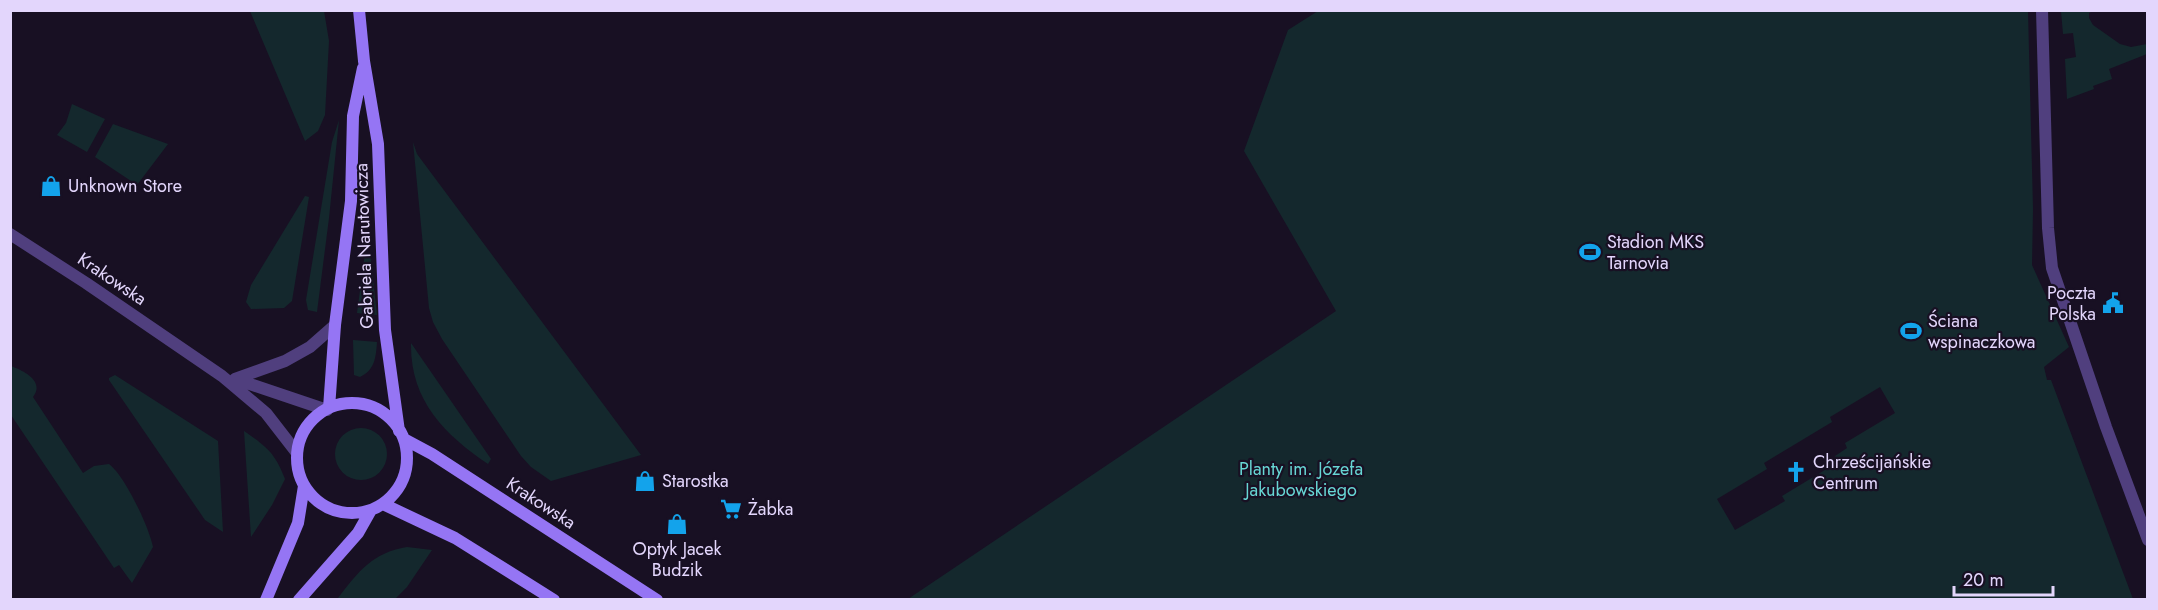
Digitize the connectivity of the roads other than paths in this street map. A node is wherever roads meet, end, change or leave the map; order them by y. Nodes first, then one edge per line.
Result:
1 (359, 10) edge
2 (2042, 10) edge
3 (364, 61) junction
4 (10, 234) edge
5 (334, 325) junction
6 (222, 376) junction
7 (235, 379) junction
8 (328, 409) junction
9 (402, 435) junction
10 (297, 453) junction
11 (304, 486) junction
12 (384, 504) junction
13 (371, 510) junction
14 (2148, 540) edge
15 (266, 600) edge
16 (299, 600) edge
17 (554, 600) edge
18 (657, 600) edge

1 - 3 street, Gabriela Narutowicza
2 - 14 street
3 - 5 street, Gabriela Narutowicza
3 - 9 street, Gabriela Narutowicza
4 - 6 street, Krakowska
5 - 7 street, Gabriela Narutowicza
5 - 8 street, Gabriela Narutowicza
6 - 7 street, Krakowska
6 - 10 street, Krakowska
7 - 8 street, Krakowska
8 - 9 street
8 - 10 street
9 - 12 street
9 - 18 street, Krakowska
10 - 11 street
11 - 13 street
11 - 15 street
12 - 13 street
12 - 17 street
13 - 16 street

